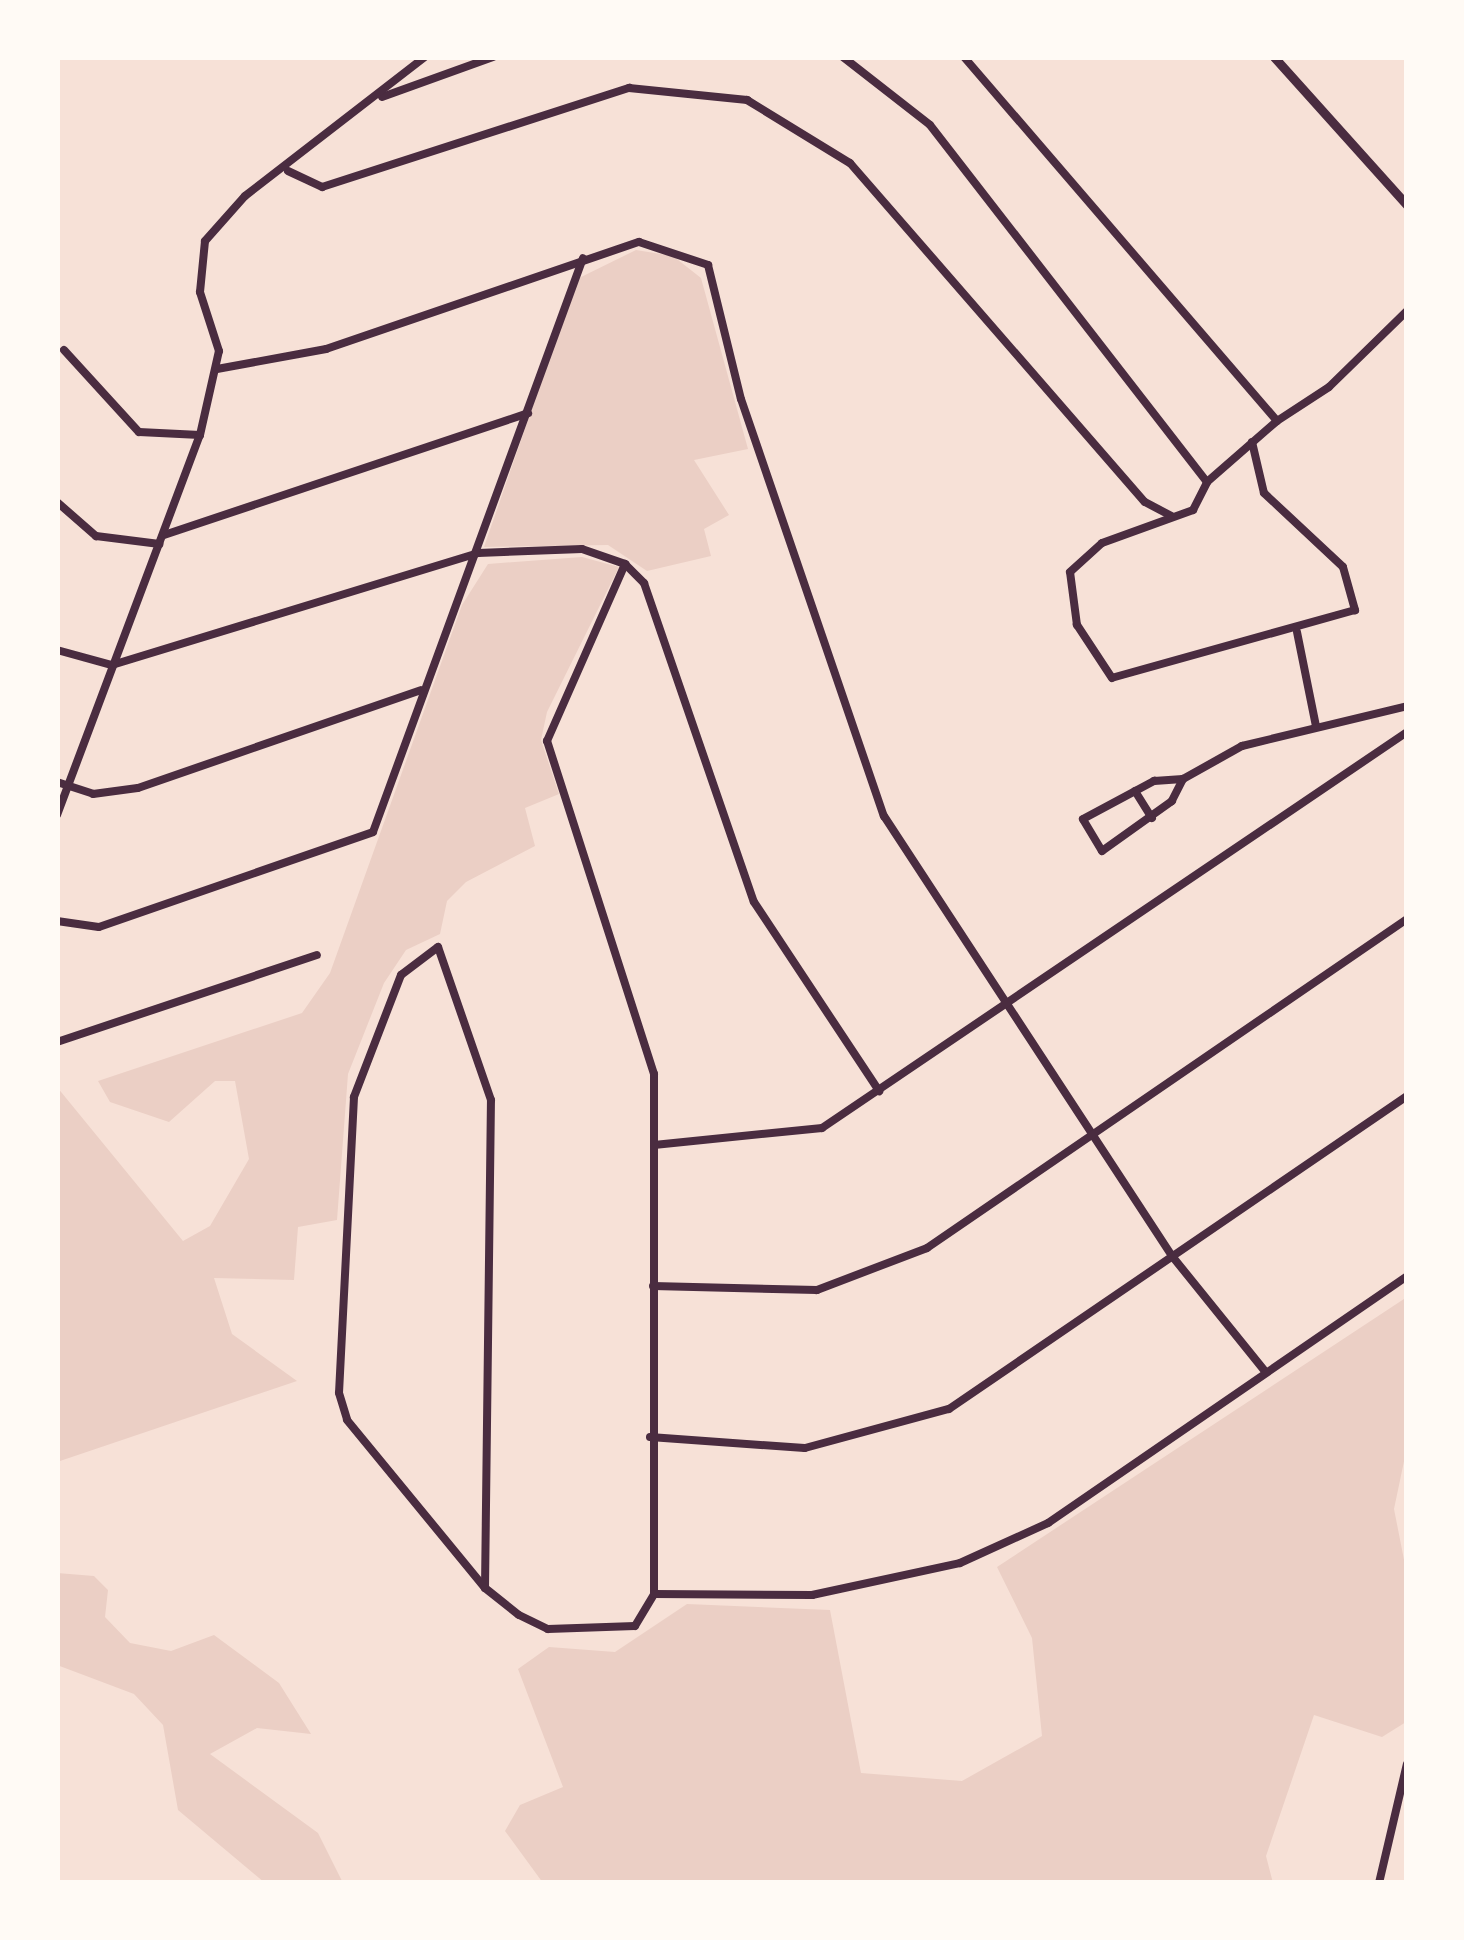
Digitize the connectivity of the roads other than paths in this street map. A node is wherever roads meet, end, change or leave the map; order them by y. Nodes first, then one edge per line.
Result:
1 (425, 57) edge
2 (493, 57) edge
3 (843, 57) edge
4 (964, 57) edge
5 (1274, 57) edge
6 (374, 100) junction
7 (288, 171) junction
8 (1407, 205) edge
9 (584, 257) junction
10 (1407, 311) edge
11 (64, 350) dead end
12 (217, 369) junction
13 (529, 413) junction
14 (1277, 421) junction
15 (200, 435) junction
16 (1252, 442) junction
17 (1207, 482) junction
18 (57, 502) edge
19 (1172, 516) junction
20 (161, 540) junction
21 (478, 553) junction
22 (626, 564) junction
23 (1297, 632) junction
24 (57, 650) edge
25 (112, 665) junction
26 (422, 689) junction
27 (1407, 706) edge
28 (1316, 726) junction
29 (1407, 732) edge
30 (1184, 779) junction
31 (62, 784) edge
32 (1135, 791) junction
33 (57, 815) edge
34 (1152, 818) junction
35 (1407, 919) edge
36 (57, 921) edge
37 (317, 955) dead end
38 (1009, 1007) junction
39 (57, 1042) edge
40 (879, 1090) junction
41 (1407, 1096) edge
42 (1092, 1128) junction
43 (654, 1145) junction
44 (1172, 1256) junction
45 (1407, 1276) edge
46 (653, 1286) junction
47 (1264, 1370) junction
48 (650, 1437) junction
49 (485, 1588) junction
50 (654, 1594) junction
51 (1407, 1764) edge
52 (1379, 1883) edge

1 - 6 street
2 - 6 street
3 - 17 street
4 - 14 street
5 - 8 main road
6 - 7 street
7 - 12 street
7 - 19 street
9 - 12 street
9 - 13 street
9 - 38 street
10 - 14 street
11 - 15 street
12 - 15 street
13 - 20 street
13 - 21 street
14 - 16 street
15 - 20 street
16 - 17 street
16 - 23 street
17 - 19 street
18 - 20 street
19 - 23 street
20 - 25 street
21 - 22 street
21 - 25 street
21 - 26 street
22 - 40 street
22 - 43 street
23 - 28 street
24 - 25 street
25 - 31 street
26 - 31 street
26 - 36 street
27 - 28 street
28 - 30 street
29 - 38 street
30 - 32 street
30 - 34 street
31 - 33 street
32 - 34 street
32 - 34 street
35 - 42 street
37 - 39 street
38 - 40 street
38 - 42 street
40 - 43 street
41 - 44 street
42 - 44 street
42 - 46 street
43 - 46 street
44 - 47 street
44 - 48 street
45 - 47 street
46 - 48 street
47 - 50 street
48 - 50 street
49 - 49 street
49 - 50 street
51 - 52 street

